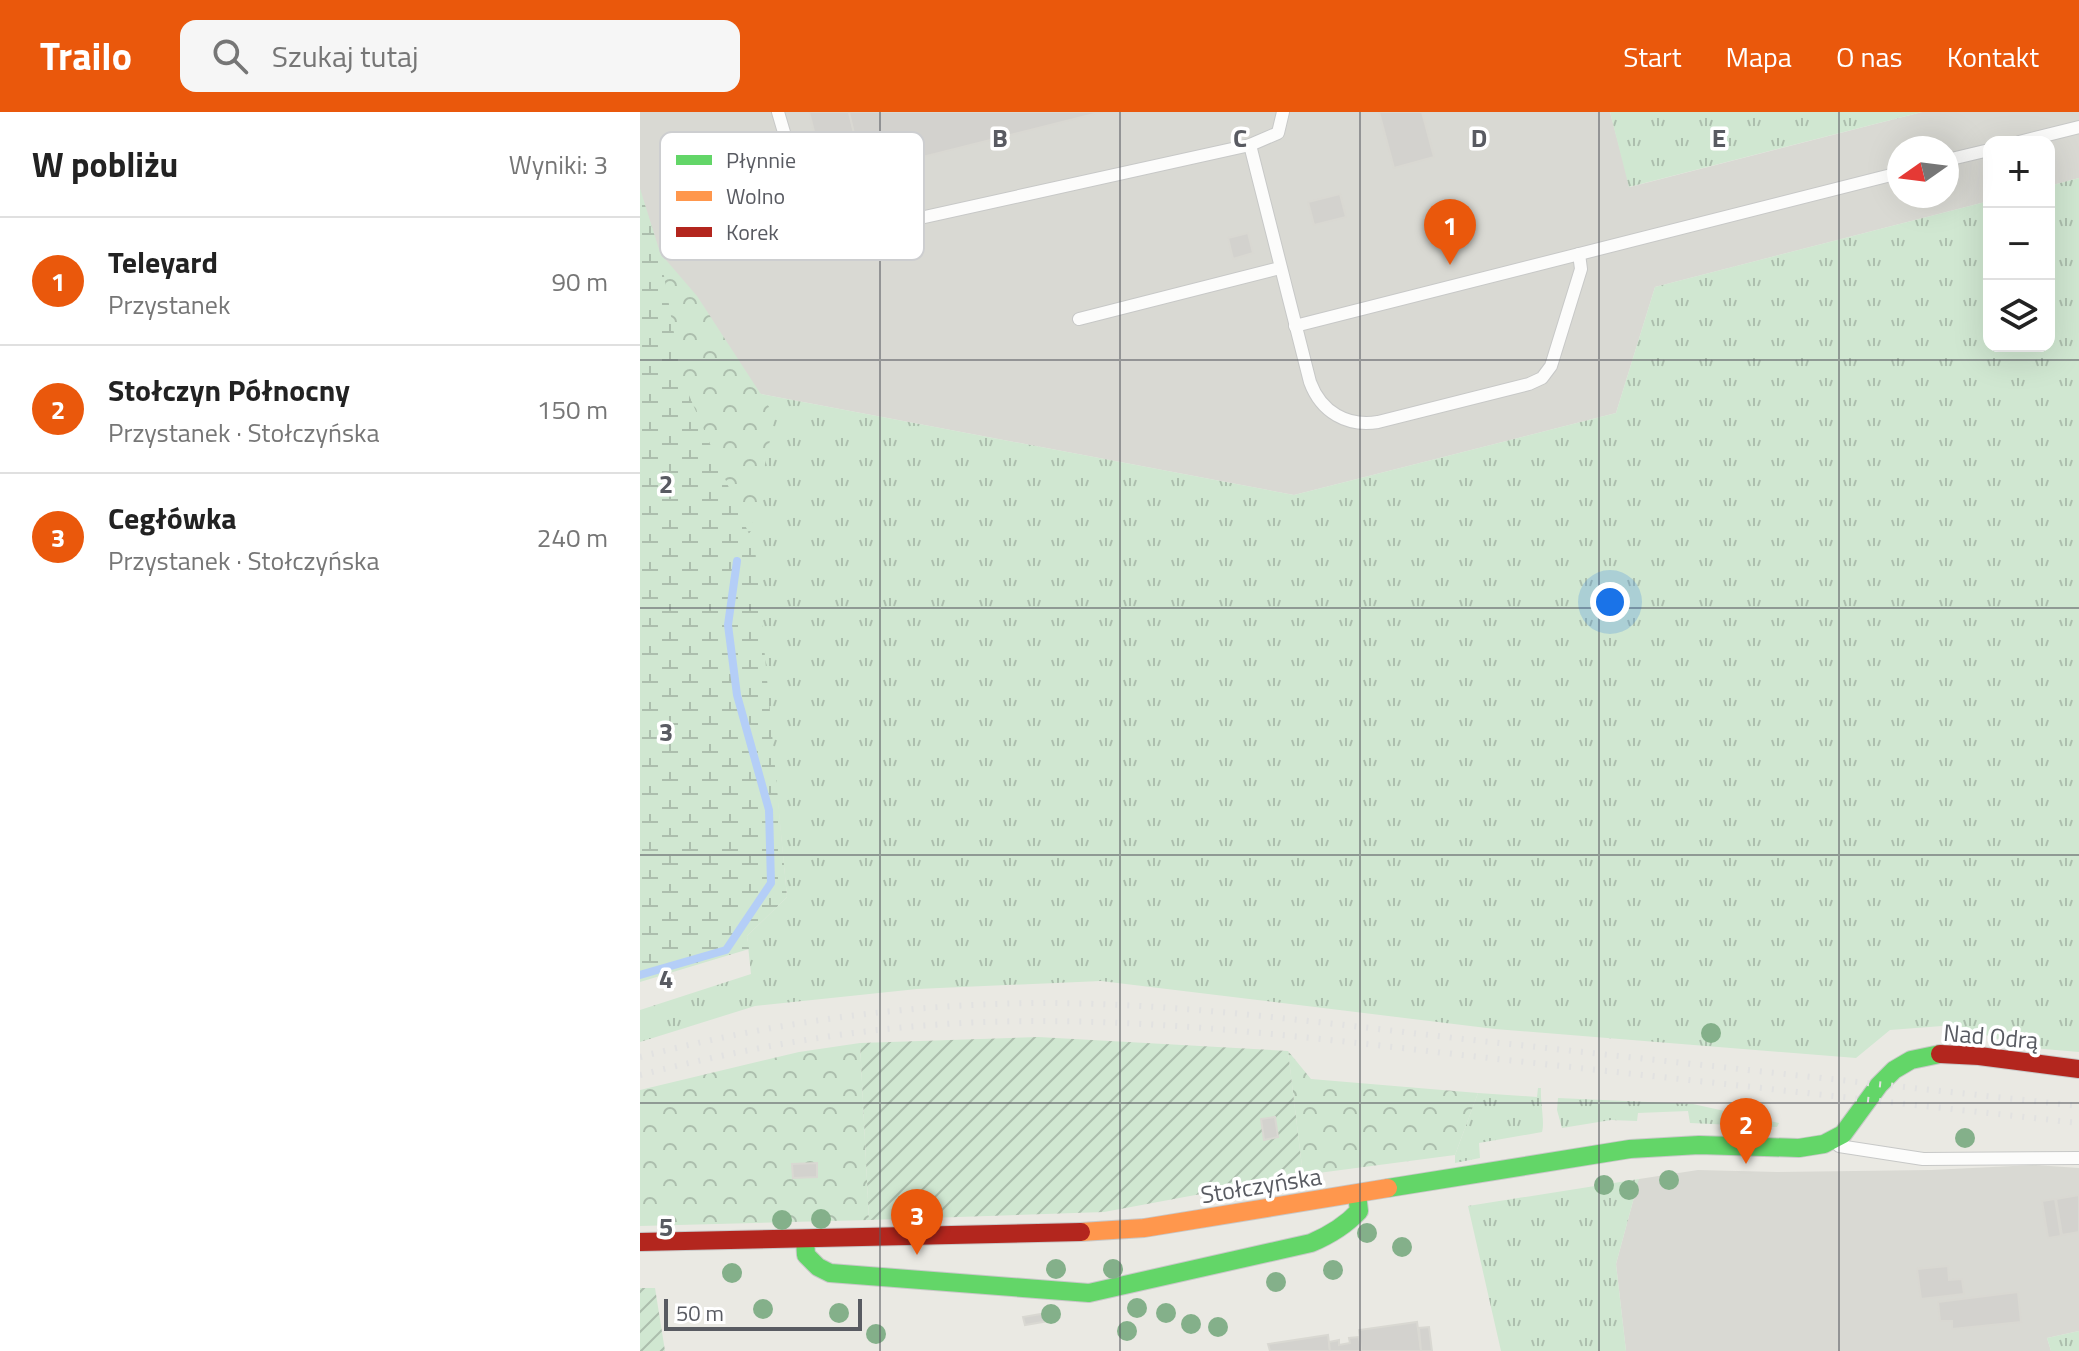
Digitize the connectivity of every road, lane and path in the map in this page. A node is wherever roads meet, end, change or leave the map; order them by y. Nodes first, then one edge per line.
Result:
1 (778, 112) edge
2 (1283, 112) edge
3 (2079, 127) edge
4 (784, 132) edge
5 (2043, 136) edge
6 (1250, 145) junction
7 (1983, 151) edge
8 (1959, 157) edge
9 (1887, 176) edge
10 (924, 217) edge
11 (1579, 254) junction
12 (1280, 268) junction
13 (1079, 319) dead end
14 (1295, 326) junction
15 (2079, 1069) edge
16 (1824, 1144) junction
17 (2079, 1158) edge
18 (1357, 1194) junction
19 (805, 1239) junction
20 (640, 1242) edge

1 - 4 lane
2 - 6 lane
3 - 5 lane
6 - 10 lane
6 - 12 lane
7 - 8 lane
9 - 11 lane
11 - 14 lane
11 - 14 lane
12 - 13 lane
12 - 14 lane
15 - 16 street, Nad Odrą
16 - 17 lane
16 - 18 street, Stołczyńska
18 - 19 street, Stołczyńska
18 - 19 street
19 - 20 street, Stołczyńska

